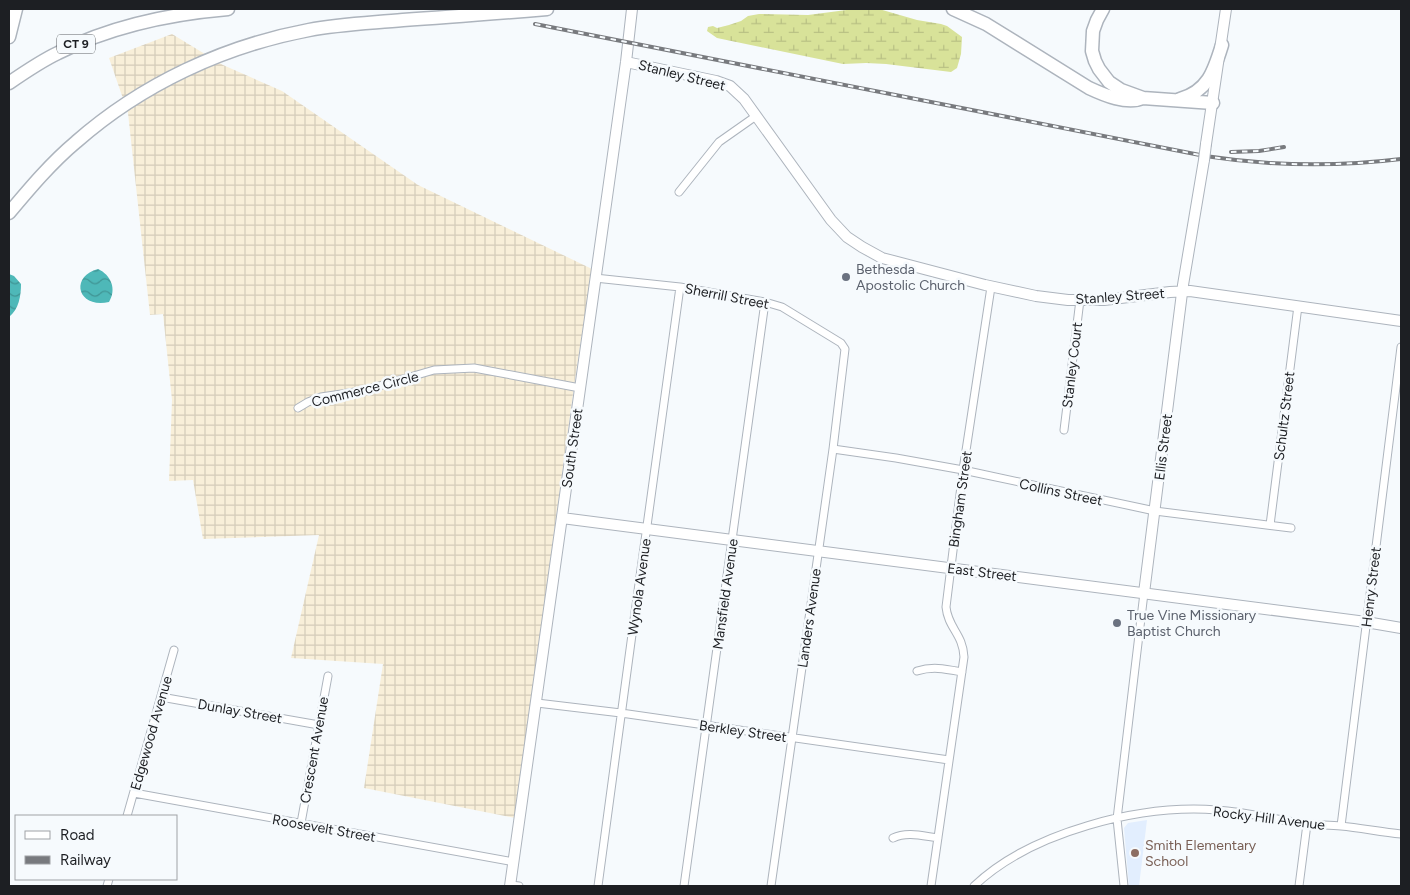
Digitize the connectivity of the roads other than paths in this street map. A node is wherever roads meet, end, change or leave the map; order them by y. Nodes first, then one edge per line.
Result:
1 (16, 9) edge
2 (228, 9) edge
3 (547, 9) edge
4 (632, 9) edge
5 (953, 9) edge
6 (1103, 9) edge
7 (1226, 9) edge
8 (9, 37) edge
9 (1222, 45) junction
10 (626, 62) junction
11 (9, 83) edge
12 (1143, 98) junction
13 (1176, 100) junction
14 (1213, 103) junction
15 (756, 116) junction
16 (679, 192) dead end
17 (9, 213) edge
18 (595, 278) junction
19 (680, 287) junction
20 (992, 287) junction
21 (1183, 291) junction
22 (1080, 300) junction
23 (766, 302) junction
24 (1298, 306) junction
25 (1401, 321) edge
26 (1401, 347) edge
27 (845, 349) joint
28 (580, 388) junction
29 (298, 408) dead end
30 (1064, 430) dead end
31 (833, 449) junction
32 (963, 470) junction
33 (1155, 511) junction
34 (562, 518) junction
35 (1270, 525) junction
36 (1291, 528) dead end
37 (647, 529) junction
38 (732, 540) junction
39 (818, 551) junction
40 (951, 568) junction
41 (1144, 593) junction
42 (1366, 622) junction
43 (1401, 628) edge
44 (174, 650) dead end
45 (917, 671) dead end
46 (962, 672) junction
47 (328, 676) dead end
48 (161, 697) junction
49 (537, 703) junction
50 (621, 713) junction
51 (319, 725) junction
52 (707, 726) junction
53 (791, 738) junction
54 (949, 760) junction
55 (134, 793) junction
56 (127, 815) edge
57 (1116, 819) junction
58 (301, 823) junction
59 (1307, 824) junction
60 (1341, 826) junction
61 (1401, 834) edge
62 (893, 838) dead end
63 (938, 838) junction
64 (514, 862) junction
65 (513, 886) edge
66 (598, 886) edge
67 (684, 886) edge
68 (772, 886) edge
69 (931, 886) edge
70 (974, 886) edge
71 (1124, 886) edge
72 (1299, 886) edge

1 - 8 highway
2 - 11 highway, CT 9
3 - 17 highway
4 - 10 main road, South Street
5 - 12 highway
6 - 12 highway
7 - 9 main road, Ellis Street
9 - 13 highway
9 - 14 main road, Ellis Street
10 - 15 main road, Stanley Street
10 - 18 main road, South Street
12 - 13 highway
13 - 14 highway
14 - 21 main road, Ellis Street, bridge
15 - 16 street
15 - 20 main road, Stanley Street
18 - 19 street, Sherrill Street
18 - 28 main road, South Street
19 - 23 street, Sherrill Street
19 - 37 street, Wynola Avenue
20 - 22 main road, Stanley Street
20 - 32 street, Bingham Street
21 - 22 main road, Stanley Street
21 - 24 main road, Stanley Street
21 - 33 main road, Ellis Street
22 - 30 street, Stanley Court
23 - 27 street, Sherrill Street
23 - 38 street, Mansfield Avenue
24 - 25 main road, Stanley Street
24 - 35 street, Schultz Street
26 - 42 street, Henry Street
27 - 31 street, Landers Avenue
28 - 29 street, Commerce Circle
28 - 34 main road, South Street
31 - 32 street, Collins Street
31 - 39 street, Landers Avenue
32 - 33 street, Collins Street
32 - 40 street, Bingham Street
33 - 35 street, Collins Street
33 - 41 main road, Ellis Street
34 - 37 main road, East Street
34 - 49 main road, South Street
35 - 36 street, Collins Street
37 - 38 main road, East Street
37 - 50 street, Wynola Avenue
38 - 39 main road, East Street
38 - 52 street, Mansfield Avenue
39 - 40 main road, East Street
39 - 53 street, Landers Avenue
40 - 41 main road, East Street
40 - 46 street, Bingham Street
41 - 42 main road, East Street
41 - 57 street, Ellis Street
42 - 43 main road, East Street
42 - 60 street, Henry Street
44 - 48 street, Edgewood Avenue
45 - 46 street
46 - 54 street, Bingham Street
47 - 51 street, Crescent Avenue
48 - 51 street, Dunlay Street
48 - 55 street, Edgewood Avenue
49 - 50 street, Berkley Street
49 - 64 main road, South Street
50 - 52 street, Berkley Street
50 - 66 street, Wynola Avenue
51 - 58 street, Crescent Avenue
52 - 53 street, Berkley Street
52 - 67 street, Mansfield Avenue
53 - 54 street, Berkley Street
53 - 68 street, Landers Avenue
54 - 63 street, Bingham Street
55 - 56 street, Edgewood Avenue
55 - 58 street, Roosevelt Street
57 - 59 street, Rocky Hill Avenue
57 - 70 street, Rocky Hill Avenue
57 - 71 street, Ellis Street
58 - 64 street, Roosevelt Street
59 - 60 street, Rocky Hill Avenue
59 - 72 street
60 - 61 street, Rocky Hill Avenue
62 - 63 street
63 - 69 street, Bingham Street
64 - 65 main road, South Street

